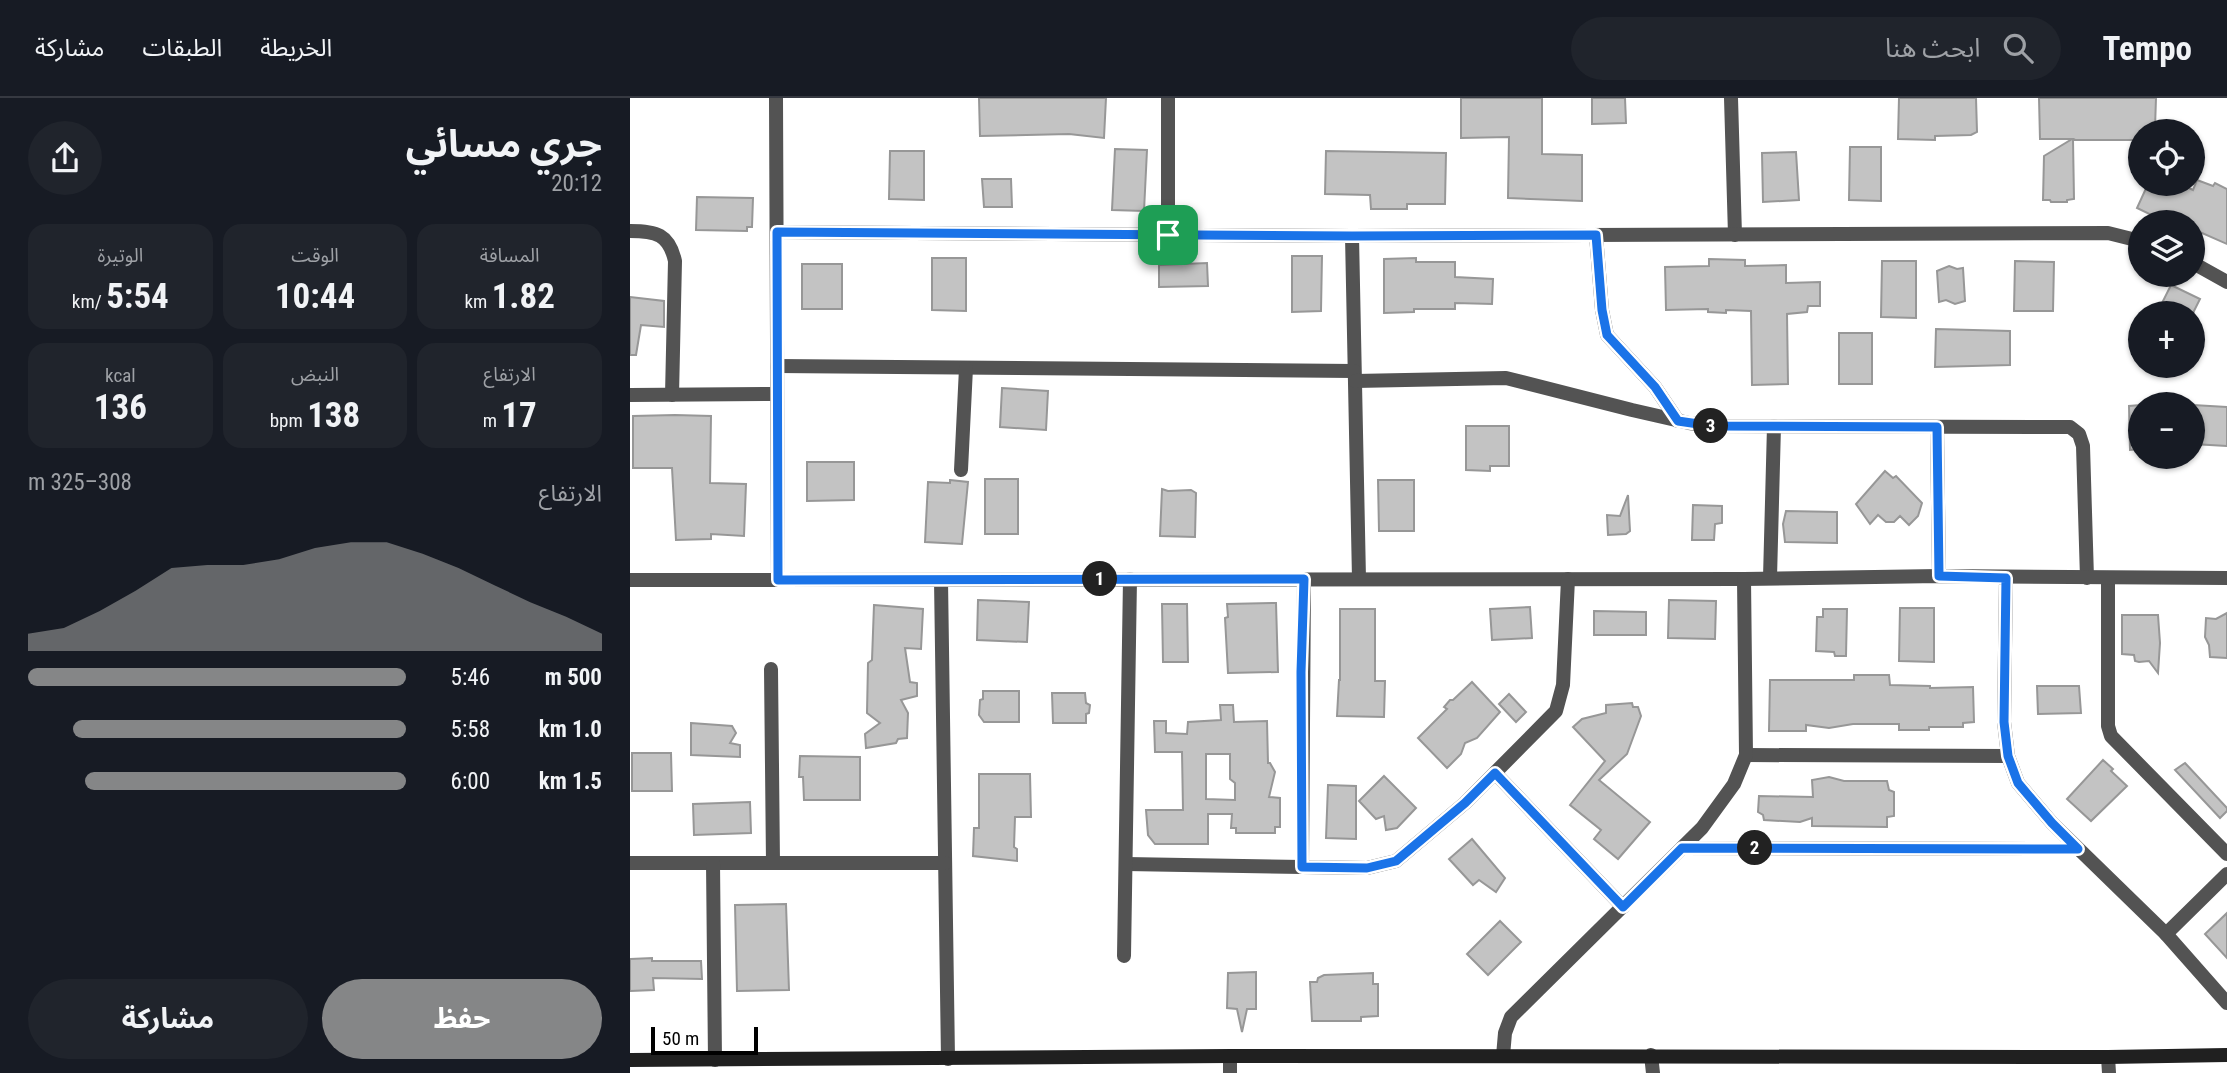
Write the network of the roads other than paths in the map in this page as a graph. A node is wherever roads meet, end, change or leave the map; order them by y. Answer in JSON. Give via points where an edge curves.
{"nodes":[{"id":1,"x":776,"y":98,"type":"edge"},
{"id":2,"x":1168,"y":98,"type":"edge"},
{"id":3,"x":1731,"y":98,"type":"edge"},
{"id":4,"x":630,"y":231,"type":"edge"},
{"id":5,"x":777,"y":232,"type":"junction"},
{"id":6,"x":1168,"y":235,"type":"junction"},
{"id":7,"x":1596,"y":235,"type":"junction"},
{"id":8,"x":1735,"y":235,"type":"junction"},
{"id":9,"x":1352,"y":236,"type":"junction"},
{"id":10,"x":2128,"y":239,"type":"edge"},
{"id":11,"x":2205,"y":270,"type":"edge"},
{"id":12,"x":2227,"y":282,"type":"edge"},
{"id":13,"x":777,"y":366,"type":"junction"},
{"id":14,"x":966,"y":368,"type":"junction"},
{"id":15,"x":1355,"y":376,"type":"junction"},
{"id":16,"x":777,"y":394,"type":"junction"},
{"id":17,"x":630,"y":395,"type":"edge"},
{"id":18,"x":672,"y":395,"type":"junction"},
{"id":19,"x":1678,"y":421,"type":"junction"},
{"id":20,"x":1774,"y":426,"type":"junction"},
{"id":21,"x":1937,"y":427,"type":"junction"},
{"id":22,"x":961,"y":470,"type":"dead end"},
{"id":23,"x":1939,"y":576,"type":"junction"},
{"id":24,"x":1770,"y":578,"type":"junction"},
{"id":25,"x":2006,"y":578,"type":"junction"},
{"id":26,"x":2087,"y":578,"type":"junction"},
{"id":27,"x":2108,"y":578,"type":"junction"},
{"id":28,"x":2227,"y":578,"type":"edge"},
{"id":29,"x":1130,"y":579,"type":"junction"},
{"id":30,"x":1304,"y":579,"type":"junction"},
{"id":31,"x":1359,"y":579,"type":"junction"},
{"id":32,"x":1568,"y":579,"type":"junction"},
{"id":33,"x":1744,"y":579,"type":"junction"},
{"id":34,"x":630,"y":580,"type":"edge"},
{"id":35,"x":778,"y":580,"type":"junction"},
{"id":36,"x":941,"y":580,"type":"junction"},
{"id":37,"x":771,"y":669,"type":"dead end"},
{"id":38,"x":1746,"y":755,"type":"junction"},
{"id":39,"x":2008,"y":756,"type":"junction"},
{"id":40,"x":1495,"y":773,"type":"junction"},
{"id":41,"x":1682,"y":848,"type":"junction"},
{"id":42,"x":2078,"y":849,"type":"junction"},
{"id":43,"x":2227,"y":854,"type":"edge"},
{"id":44,"x":630,"y":863,"type":"edge"},
{"id":45,"x":713,"y":863,"type":"junction"},
{"id":46,"x":772,"y":863,"type":"junction"},
{"id":47,"x":946,"y":863,"type":"junction"},
{"id":48,"x":1126,"y":864,"type":"junction"},
{"id":49,"x":1302,"y":867,"type":"junction"},
{"id":50,"x":2227,"y":874,"type":"edge"},
{"id":51,"x":1623,"y":907,"type":"junction"},
{"id":52,"x":2166,"y":934,"type":"junction"},
{"id":53,"x":1124,"y":956,"type":"dead end"},
{"id":54,"x":2227,"y":1003,"type":"edge"},
{"id":55,"x":1651,"y":1055,"type":"junction"},
{"id":56,"x":2227,"y":1055,"type":"edge"},
{"id":57,"x":1230,"y":1056,"type":"junction"},
{"id":58,"x":1503,"y":1056,"type":"junction"},
{"id":59,"x":2108,"y":1057,"type":"junction"},
{"id":60,"x":948,"y":1059,"type":"junction"},
{"id":61,"x":630,"y":1060,"type":"edge"},
{"id":62,"x":715,"y":1060,"type":"junction"},
{"id":63,"x":1230,"y":1073,"type":"edge"},
{"id":64,"x":1653,"y":1073,"type":"edge"},
{"id":65,"x":2109,"y":1073,"type":"edge"}],
"edges":[{"from":1,"to":5,"type":"street"},
{"from":2,"to":6,"type":"street"},
{"from":3,"to":8,"type":"street"},
{"from":4,"to":18,"type":"street","via":[[653,232],[672,249]]},
{"from":5,"to":6,"type":"street"},
{"from":5,"to":13,"type":"street"},
{"from":6,"to":9,"type":"street"},
{"from":7,"to":8,"type":"street"},
{"from":7,"to":9,"type":"street"},
{"from":7,"to":19,"type":"street","via":[[1607,335],[1655,387]]},
{"from":8,"to":10,"type":"street","via":[[2108,233]]},
{"from":9,"to":15,"type":"street"},
{"from":11,"to":12,"type":"street"},
{"from":13,"to":14,"type":"street"},
{"from":13,"to":16,"type":"street"},
{"from":14,"to":15,"type":"street"},
{"from":14,"to":22,"type":"street"},
{"from":15,"to":19,"type":"street","via":[[1506,378]]},
{"from":15,"to":31,"type":"street"},
{"from":16,"to":18,"type":"street"},
{"from":16,"to":35,"type":"street"},
{"from":17,"to":18,"type":"street"},
{"from":19,"to":20,"type":"street"},
{"from":20,"to":21,"type":"street"},
{"from":20,"to":24,"type":"street"},
{"from":21,"to":23,"type":"street"},
{"from":21,"to":26,"type":"street","via":[[2070,427],[2080,435]]},
{"from":23,"to":24,"type":"street"},
{"from":23,"to":25,"type":"street"},
{"from":24,"to":33,"type":"street"},
{"from":25,"to":26,"type":"street"},
{"from":25,"to":39,"type":"street","via":[[2004,722]]},
{"from":26,"to":27,"type":"street"},
{"from":27,"to":28,"type":"street"},
{"from":27,"to":43,"type":"street","via":[[2111,736]]},
{"from":29,"to":30,"type":"street"},
{"from":29,"to":36,"type":"street"},
{"from":29,"to":48,"type":"street"},
{"from":30,"to":31,"type":"street"},
{"from":30,"to":49,"type":"street"},
{"from":31,"to":32,"type":"street"},
{"from":32,"to":33,"type":"street"},
{"from":32,"to":40,"type":"street","via":[[1563,685],[1556,711]]},
{"from":33,"to":38,"type":"street"},
{"from":34,"to":35,"type":"street"},
{"from":35,"to":36,"type":"street"},
{"from":36,"to":47,"type":"street"},
{"from":37,"to":46,"type":"street"},
{"from":38,"to":39,"type":"street"},
{"from":38,"to":41,"type":"street","via":[[1734,784]]},
{"from":39,"to":42,"type":"street","via":[[2018,783]]},
{"from":40,"to":49,"type":"street","via":[[1396,861],[1367,868]]},
{"from":40,"to":51,"type":"street"},
{"from":41,"to":42,"type":"street"},
{"from":41,"to":51,"type":"street"},
{"from":42,"to":52,"type":"street"},
{"from":44,"to":45,"type":"street"},
{"from":45,"to":46,"type":"street"},
{"from":45,"to":62,"type":"street"},
{"from":46,"to":47,"type":"street"},
{"from":47,"to":60,"type":"street"},
{"from":48,"to":49,"type":"street"},
{"from":48,"to":53,"type":"street"},
{"from":50,"to":52,"type":"street"},
{"from":51,"to":58,"type":"street","via":[[1511,1017]]},
{"from":52,"to":54,"type":"street"},
{"from":55,"to":58,"type":"street"},
{"from":55,"to":59,"type":"street"},
{"from":55,"to":64,"type":"street"},
{"from":56,"to":59,"type":"street"},
{"from":57,"to":58,"type":"street"},
{"from":57,"to":60,"type":"street"},
{"from":57,"to":63,"type":"street"},
{"from":59,"to":65,"type":"street"},
{"from":60,"to":62,"type":"street"},
{"from":61,"to":62,"type":"street"}]}
